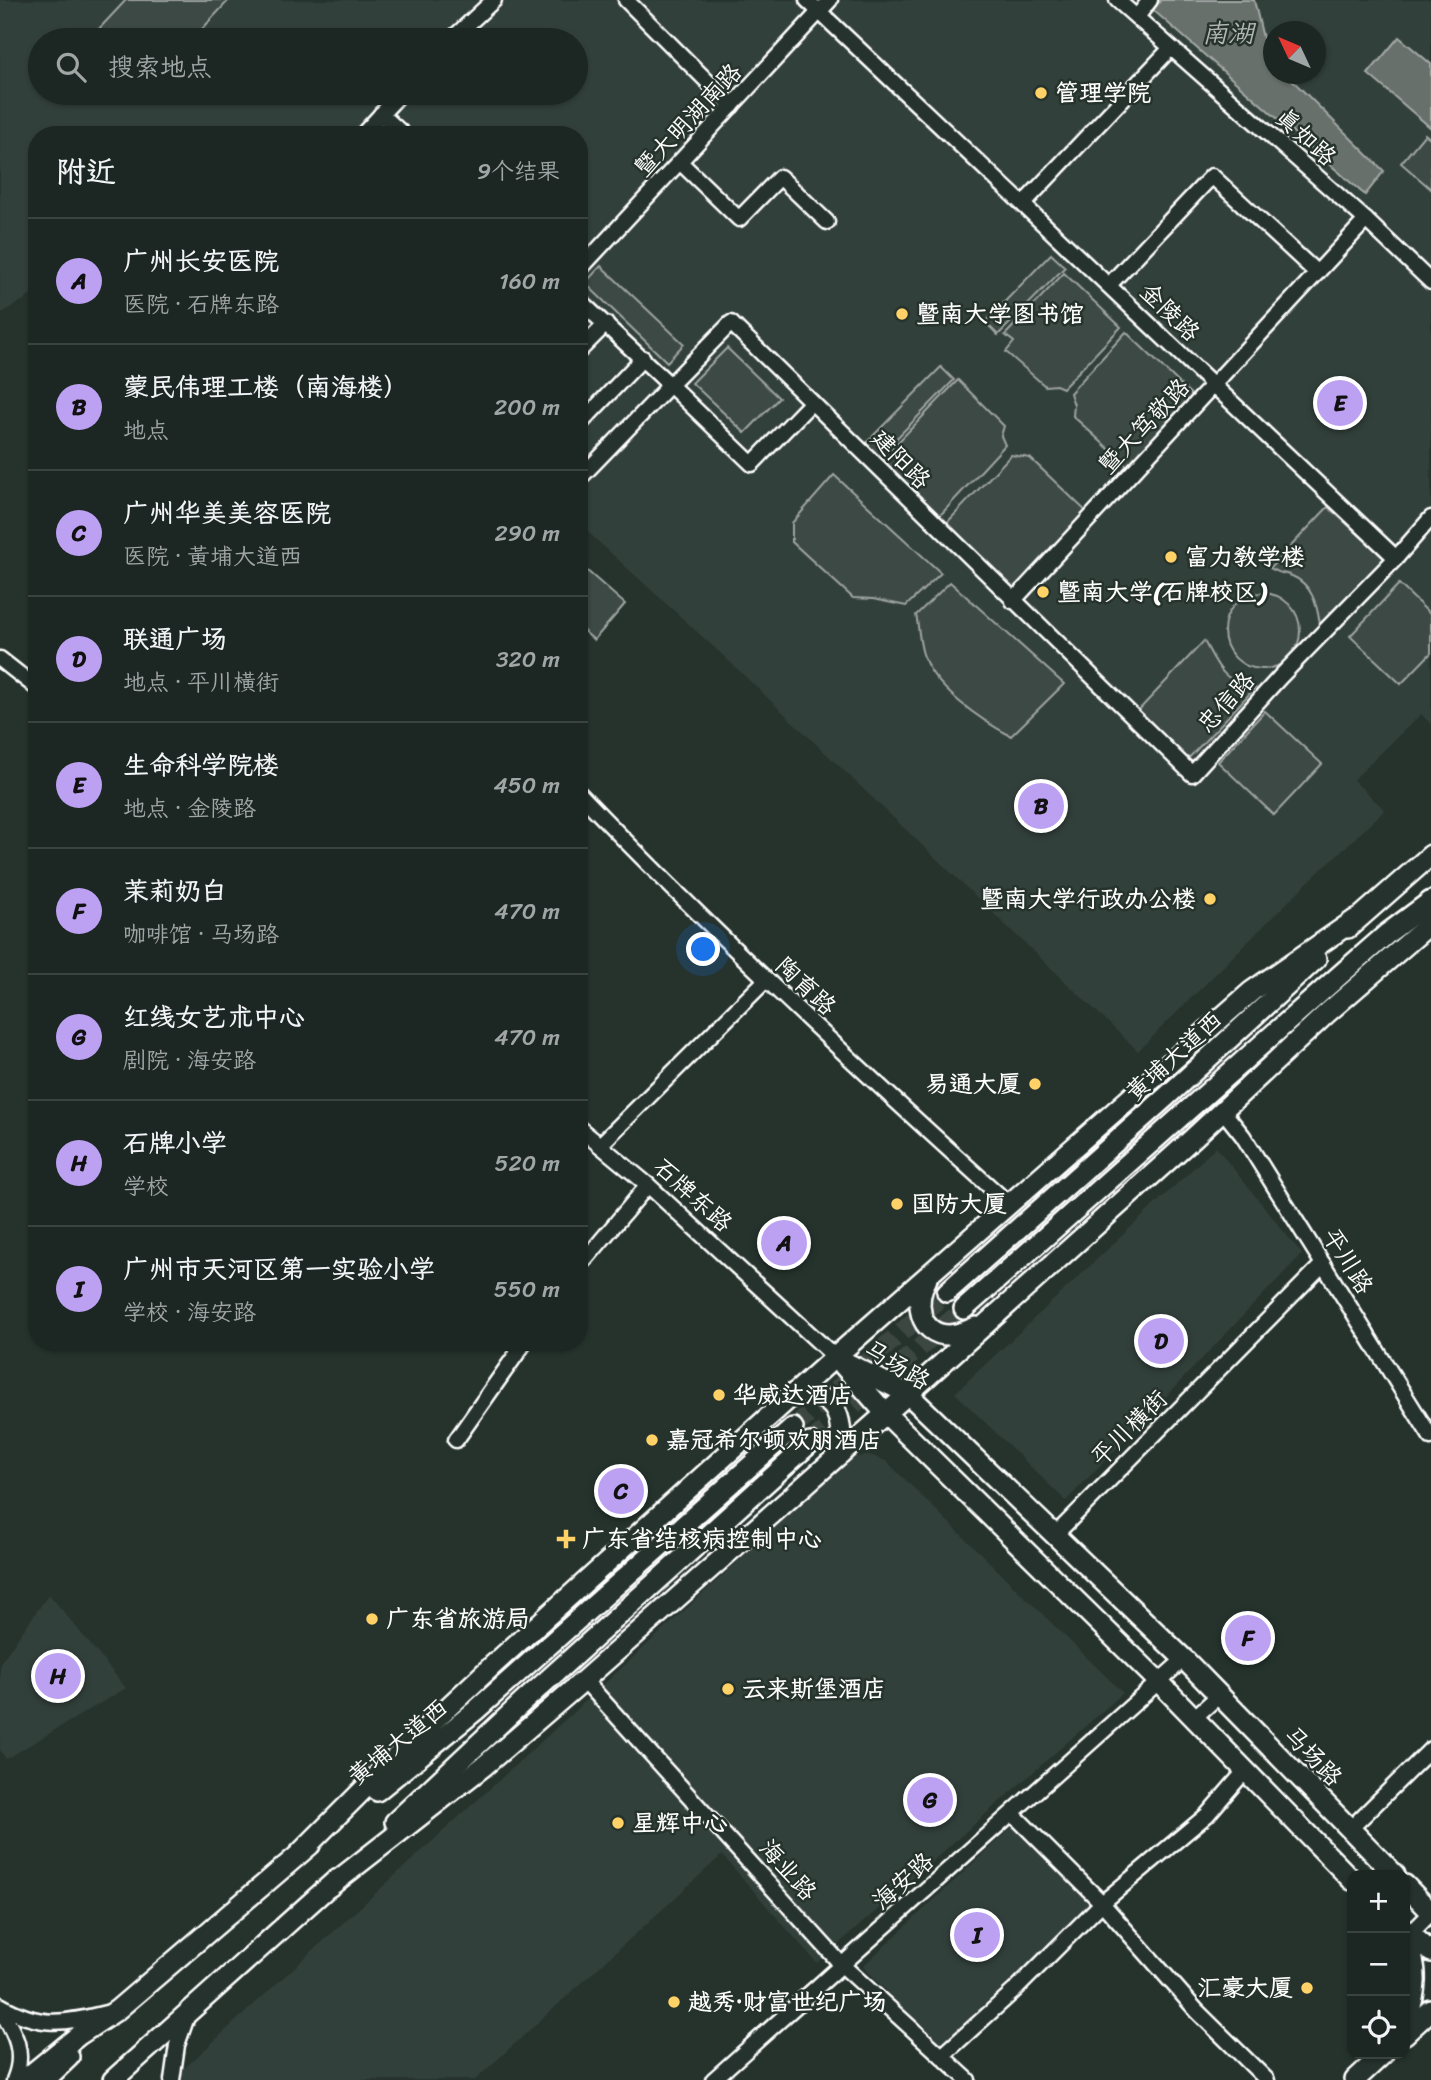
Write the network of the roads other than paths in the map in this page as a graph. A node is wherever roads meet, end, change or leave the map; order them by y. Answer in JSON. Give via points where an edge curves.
{"nodes":[{"id":1,"x":494,"y":0,"type":"edge"},
{"id":2,"x":626,"y":0,"type":"edge"},
{"id":3,"x":807,"y":0,"type":"edge"},
{"id":4,"x":830,"y":0,"type":"edge"},
{"id":5,"x":1117,"y":0,"type":"edge"},
{"id":6,"x":1150,"y":0,"type":"edge"},
{"id":7,"x":820,"y":12,"type":"junction"},
{"id":8,"x":1136,"y":17,"type":"junction"},
{"id":9,"x":464,"y":28,"type":"edge"},
{"id":10,"x":1171,"y":47,"type":"junction"},
{"id":11,"x":390,"y":105,"type":"edge"},
{"id":12,"x":732,"y":106,"type":"junction"},
{"id":13,"x":381,"y":114,"type":"junction"},
{"id":14,"x":370,"y":126,"type":"edge"},
{"id":15,"x":394,"y":126,"type":"edge"},
{"id":16,"x":681,"y":163,"type":"junction"},
{"id":17,"x":1023,"y":204,"type":"junction"},
{"id":18,"x":1366,"y":220,"type":"junction"},
{"id":19,"x":827,"y":222,"type":"dead end"},
{"id":20,"x":588,"y":261,"type":"edge"},
{"id":21,"x":1317,"y":273,"type":"junction"},
{"id":22,"x":1431,"y":282,"type":"edge"},
{"id":23,"x":1109,"y":285,"type":"junction"},
{"id":24,"x":588,"y":308,"type":"edge"},
{"id":25,"x":606,"y":324,"type":"junction"},
{"id":26,"x":588,"y":342,"type":"edge"},
{"id":27,"x":643,"y":358,"type":"junction"},
{"id":28,"x":670,"y":385,"type":"junction"},
{"id":29,"x":1213,"y":385,"type":"junction"},
{"id":30,"x":811,"y":403,"type":"junction"},
{"id":31,"x":588,"y":416,"type":"edge"},
{"id":32,"x":588,"y":470,"type":"edge"},
{"id":33,"x":1431,"y":518,"type":"edge"},
{"id":34,"x":1396,"y":558,"type":"junction"},
{"id":35,"x":1013,"y":601,"type":"junction"},
{"id":36,"x":3,"y":667,"type":"edge"},
{"id":37,"x":28,"y":682,"type":"edge"},
{"id":38,"x":1192,"y":774,"type":"joint"},
{"id":39,"x":588,"y":802,"type":"edge"},
{"id":40,"x":1431,"y":855,"type":"edge"},
{"id":41,"x":1431,"y":901,"type":"edge"},
{"id":42,"x":1356,"y":919,"type":"junction"},
{"id":43,"x":1431,"y":923,"type":"edge"},
{"id":44,"x":766,"y":980,"type":"junction"},
{"id":45,"x":1223,"y":1111,"type":"junction"},
{"id":46,"x":588,"y":1135,"type":"edge"},
{"id":47,"x":600,"y":1145,"type":"junction"},
{"id":48,"x":648,"y":1185,"type":"junction"},
{"id":49,"x":1009,"y":1204,"type":"junction"},
{"id":50,"x":588,"y":1256,"type":"edge"},
{"id":51,"x":1323,"y":1264,"type":"junction"},
{"id":52,"x":931,"y":1272,"type":"junction"},
{"id":53,"x":947,"y":1292,"type":"tunnel mouth"},
{"id":54,"x":964,"y":1309,"type":"tunnel mouth"},
{"id":55,"x":985,"y":1324,"type":"junction"},
{"id":56,"x":519,"y":1351,"type":"edge"},
{"id":57,"x":835,"y":1356,"type":"junction"},
{"id":58,"x":794,"y":1393,"type":"junction"},
{"id":59,"x":908,"y":1394,"type":"junction"},
{"id":60,"x":886,"y":1414,"type":"junction"},
{"id":61,"x":793,"y":1428,"type":"tunnel mouth"},
{"id":62,"x":1431,"y":1437,"type":"edge"},
{"id":63,"x":456,"y":1440,"type":"dead end"},
{"id":64,"x":810,"y":1443,"type":"tunnel mouth"},
{"id":65,"x":840,"y":1454,"type":"junction"},
{"id":66,"x":1055,"y":1535,"type":"junction"},
{"id":67,"x":1184,"y":1659,"type":"junction"},
{"id":68,"x":584,"y":1680,"type":"junction"},
{"id":69,"x":1159,"y":1682,"type":"junction"},
{"id":70,"x":1219,"y":1695,"type":"junction"},
{"id":71,"x":1194,"y":1718,"type":"junction"},
{"id":72,"x":1431,"y":1749,"type":"edge"},
{"id":73,"x":1245,"y":1771,"type":"junction"},
{"id":74,"x":1013,"y":1814,"type":"junction"},
{"id":75,"x":1350,"y":1829,"type":"junction"},
{"id":76,"x":301,"y":1852,"type":"junction"},
{"id":77,"x":1390,"y":1870,"type":"edge"},
{"id":78,"x":1347,"y":1875,"type":"edge"},
{"id":79,"x":329,"y":1887,"type":"junction"},
{"id":80,"x":1410,"y":1890,"type":"edge"},
{"id":81,"x":1102,"y":1903,"type":"junction"},
{"id":82,"x":1431,"y":1913,"type":"edge"},
{"id":83,"x":1408,"y":1933,"type":"edge"},
{"id":84,"x":1410,"y":1936,"type":"edge"},
{"id":85,"x":1410,"y":1947,"type":"edge"},
{"id":86,"x":1431,"y":1952,"type":"edge"},
{"id":87,"x":842,"y":1965,"type":"junction"},
{"id":88,"x":0,"y":2007,"type":"edge"},
{"id":89,"x":117,"y":2010,"type":"junction"},
{"id":90,"x":190,"y":2011,"type":"junction"},
{"id":91,"x":1422,"y":2017,"type":"edge"},
{"id":92,"x":942,"y":2056,"type":"junction"},
{"id":93,"x":1378,"y":2059,"type":"edge"},
{"id":94,"x":14,"y":2080,"type":"edge"},
{"id":95,"x":24,"y":2080,"type":"edge"},
{"id":96,"x":45,"y":2080,"type":"edge"},
{"id":97,"x":113,"y":2080,"type":"edge"},
{"id":98,"x":172,"y":2080,"type":"edge"},
{"id":99,"x":713,"y":2080,"type":"edge"},
{"id":100,"x":968,"y":2080,"type":"edge"},
{"id":101,"x":1267,"y":2080,"type":"edge"},
{"id":102,"x":1355,"y":2080,"type":"edge"}],
"edges":[{"from":1,"to":9,"type":"street"},
{"from":2,"to":12,"type":"street"},
{"from":3,"to":7,"type":"street","name":"金陵路"},
{"from":4,"to":7,"type":"street","name":"暨大明湖南路"},
{"from":5,"to":8,"type":"street","name":"真如路"},
{"from":6,"to":8,"type":"street"},
{"from":7,"to":12,"type":"street","name":"暨大明湖南路"},
{"from":7,"to":17,"type":"street","name":"金陵路"},
{"from":8,"to":10,"type":"street","name":"真如路"},
{"from":10,"to":17,"type":"street"},
{"from":10,"to":18,"type":"street","name":"真如路"},
{"from":11,"to":13,"type":"street"},
{"from":12,"to":16,"type":"street","name":"暨大明湖南路"},
{"from":13,"to":14,"type":"street"},
{"from":13,"to":15,"type":"street"},
{"from":16,"to":19,"type":"street","via":[[739,219],[780,177]]},
{"from":16,"to":20,"type":"street","name":"暨大明湖南路"},
{"from":17,"to":23,"type":"street","name":"金陵路"},
{"from":18,"to":21,"type":"street","name":"暨大笃敬路"},
{"from":18,"to":22,"type":"street","name":"真如路"},
{"from":21,"to":23,"type":"street","via":[[1212,176]]},
{"from":21,"to":29,"type":"street","name":"暨大笃敬路"},
{"from":23,"to":29,"type":"street","name":"金陵路"},
{"from":24,"to":25,"type":"street"},
{"from":25,"to":26,"type":"street"},
{"from":25,"to":27,"type":"street"},
{"from":27,"to":28,"type":"street"},
{"from":27,"to":31,"type":"street"},
{"from":28,"to":30,"type":"street","via":[[752,464]]},
{"from":28,"to":30,"type":"street","name":"建阳路","via":[[731,323]]},
{"from":28,"to":32,"type":"street"},
{"from":29,"to":34,"type":"street","name":"金陵路"},
{"from":29,"to":35,"type":"street","name":"暨大笃敬路"},
{"from":30,"to":35,"type":"street","name":"建阳路"},
{"from":33,"to":34,"type":"street"},
{"from":34,"to":38,"type":"street","name":"忠信路"},
{"from":35,"to":38,"type":"street","name":"建阳路"},
{"from":36,"to":37,"type":"street"},
{"from":39,"to":44,"type":"street","name":"陶育路"},
{"from":40,"to":42,"type":"main road","name":"黄埔大道西"},
{"from":41,"to":54,"type":"main road","name":"黄埔大道西","via":[[1388,933]]},
{"from":42,"to":49,"type":"main road","via":[[1252,991]]},
{"from":42,"to":53,"type":"main road","name":"黄埔大道西","via":[[1196,1070]]},
{"from":43,"to":45,"type":"main road"},
{"from":44,"to":47,"type":"street"},
{"from":44,"to":49,"type":"street","name":"陶育路"},
{"from":45,"to":51,"type":"street","name":"平川路"},
{"from":45,"to":55,"type":"main road"},
{"from":46,"to":47,"type":"street","name":"石牌东路"},
{"from":47,"to":48,"type":"street","name":"石牌东路"},
{"from":48,"to":50,"type":"street"},
{"from":48,"to":57,"type":"street","name":"石牌东路"},
{"from":49,"to":52,"type":"main road"},
{"from":51,"to":62,"type":"street","name":"平川路"},
{"from":51,"to":66,"type":"street","name":"平川横街"},
{"from":52,"to":55,"type":"main road","via":[[918,1302],[927,1325],[949,1335]]},
{"from":52,"to":57,"type":"main road"},
{"from":55,"to":59,"type":"main road"},
{"from":56,"to":63,"type":"street"},
{"from":57,"to":58,"type":"main road"},
{"from":57,"to":59,"type":"main road","name":"马场路"},
{"from":57,"to":60,"type":"main road","name":"马场路"},
{"from":58,"to":65,"type":"main road","via":[[818,1395],[831,1404],[841,1422]]},
{"from":58,"to":76,"type":"main road","via":[[411,1742]]},
{"from":59,"to":60,"type":"main road"},
{"from":59,"to":66,"type":"main road","name":"马场路"},
{"from":60,"to":65,"type":"main road"},
{"from":60,"to":69,"type":"main road","name":"马场路"},
{"from":61,"to":76,"type":"main road","name":"黄埔大道西","via":[[447,1735]]},
{"from":64,"to":79,"type":"main road","via":[[440,1778]]},
{"from":65,"to":68,"type":"main road"},
{"from":66,"to":67,"type":"main road","name":"马场路"},
{"from":67,"to":69,"type":"street","name":"海安路"},
{"from":67,"to":70,"type":"main road","name":"马场路"},
{"from":68,"to":79,"type":"main road","via":[[475,1773]]},
{"from":68,"to":87,"type":"street","name":"海业路"},
{"from":69,"to":71,"type":"main road","name":"马场路"},
{"from":69,"to":74,"type":"street","name":"海安路"},
{"from":70,"to":71,"type":"street"},
{"from":70,"to":75,"type":"main road","name":"马场路"},
{"from":71,"to":73,"type":"main road","name":"马场路"},
{"from":72,"to":75,"type":"street"},
{"from":73,"to":78,"type":"main road","name":"马场路"},
{"from":73,"to":81,"type":"street","via":[[1208,1815]]},
{"from":74,"to":81,"type":"street"},
{"from":74,"to":87,"type":"street","name":"海安路"},
{"from":75,"to":77,"type":"main road","name":"马场路"},
{"from":76,"to":89,"type":"main road","name":"黄埔大道西"},
{"from":79,"to":90,"type":"main road"},
{"from":80,"to":82,"type":"main road"},
{"from":81,"to":92,"type":"street"},
{"from":81,"to":101,"type":"street"},
{"from":82,"to":83,"type":"street"},
{"from":84,"to":86,"type":"main road"},
{"from":85,"to":91,"type":"main road","via":[[1415,1982],[1412,2004]]},
{"from":87,"to":92,"type":"street","name":"海业路"},
{"from":87,"to":99,"type":"street","name":"海安路"},
{"from":88,"to":89,"type":"street","via":[[37,2022],[59,2023]]},
{"from":88,"to":94,"type":"street","via":[[19,2045],[21,2058]]},
{"from":89,"to":95,"type":"main road","name":"黄埔大道西"},
{"from":89,"to":96,"type":"main road"},
{"from":90,"to":97,"type":"main road"},
{"from":90,"to":98,"type":"street","via":[[177,2045]]},
{"from":92,"to":100,"type":"street","name":"海业路"},
{"from":93,"to":102,"type":"main road"}]}
